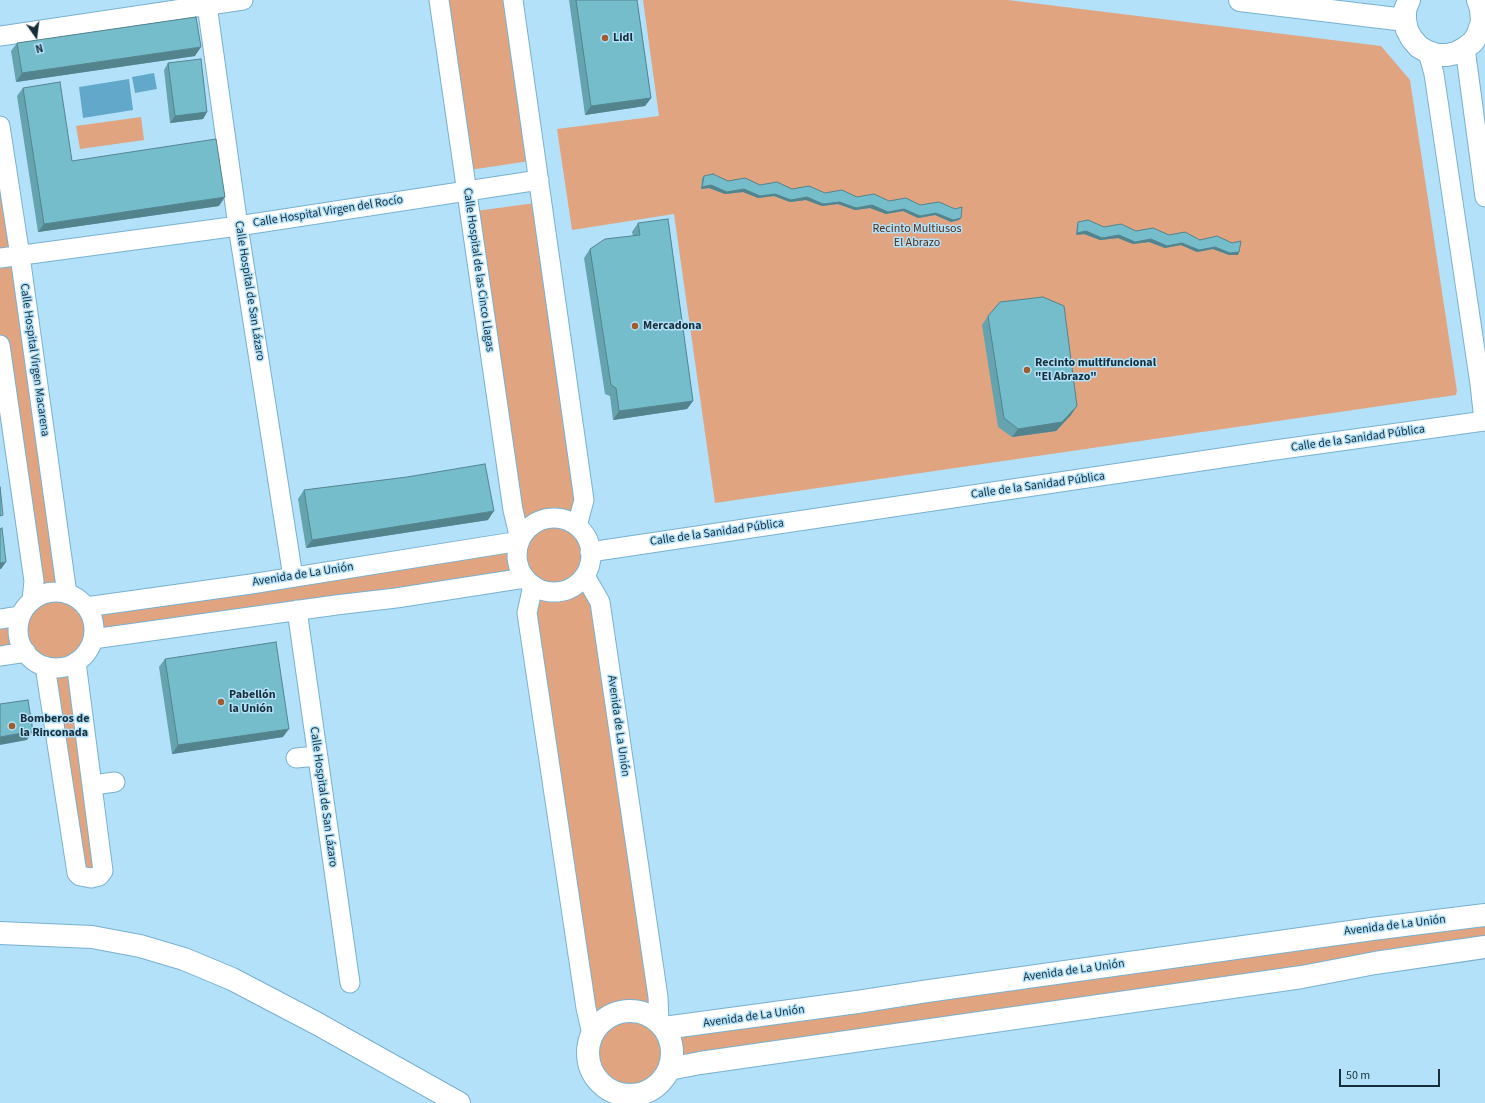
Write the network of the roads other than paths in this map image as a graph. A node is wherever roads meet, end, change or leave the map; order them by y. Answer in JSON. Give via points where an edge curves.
{"nodes":[{"id":1,"x":243,"y":0,"type":"edge"},
{"id":2,"x":439,"y":0,"type":"edge"},
{"id":3,"x":513,"y":0,"type":"edge"},
{"id":4,"x":1240,"y":0,"type":"edge"},
{"id":5,"x":1478,"y":0,"type":"edge"},
{"id":6,"x":207,"y":5,"type":"junction"},
{"id":7,"x":1407,"y":10,"type":"edge"},
{"id":8,"x":0,"y":36,"type":"edge"},
{"id":9,"x":1476,"y":38,"type":"edge"},
{"id":10,"x":1428,"y":52,"type":"junction"},
{"id":11,"x":0,"y":126,"type":"edge"},
{"id":12,"x":539,"y":180,"type":"junction"},
{"id":13,"x":466,"y":190,"type":"junction"},
{"id":14,"x":1485,"y":196,"type":"edge"},
{"id":15,"x":238,"y":226,"type":"junction"},
{"id":16,"x":20,"y":256,"type":"junction"},
{"id":17,"x":0,"y":258,"type":"edge"},
{"id":18,"x":0,"y":345,"type":"edge"},
{"id":19,"x":1484,"y":421,"type":"edge"},
{"id":20,"x":577,"y":526,"type":"junction"},
{"id":21,"x":520,"y":540,"type":"junction"},
{"id":22,"x":590,"y":552,"type":"junction"},
{"id":23,"x":585,"y":576,"type":"junction"},
{"id":24,"x":293,"y":577,"type":"junction"},
{"id":25,"x":529,"y":582,"type":"junction"},
{"id":26,"x":67,"y":594,"type":"junction"},
{"id":27,"x":32,"y":600,"type":"junction"},
{"id":28,"x":86,"y":607,"type":"junction"},
{"id":29,"x":297,"y":610,"type":"junction"},
{"id":30,"x":20,"y":616,"type":"junction"},
{"id":31,"x":0,"y":619,"type":"edge"},
{"id":32,"x":93,"y":639,"type":"junction"},
{"id":33,"x":26,"y":652,"type":"junction"},
{"id":34,"x":0,"y":656,"type":"edge"},
{"id":35,"x":76,"y":662,"type":"junction"},
{"id":36,"x":45,"y":666,"type":"junction"},
{"id":37,"x":317,"y":756,"type":"junction"},
{"id":38,"x":296,"y":758,"type":"dead end"},
{"id":39,"x":115,"y":782,"type":"dead end"},
{"id":40,"x":93,"y":786,"type":"junction"},
{"id":41,"x":1485,"y":915,"type":"edge"},
{"id":42,"x":0,"y":933,"type":"edge"},
{"id":43,"x":1485,"y":947,"type":"edge"},
{"id":44,"x":350,"y":983,"type":"dead end"},
{"id":45,"x":662,"y":1025,"type":"junction"},
{"id":46,"x":592,"y":1034,"type":"junction"},
{"id":47,"x":669,"y":1069,"type":"junction"},
{"id":48,"x":459,"y":1103,"type":"edge"}],
"edges":[{"from":1,"to":6,"type":"street"},
{"from":2,"to":13,"type":"street","name":"Calle Hospital de las Cinco Llagas"},
{"from":3,"to":12,"type":"street"},
{"from":4,"to":7,"type":"main road"},
{"from":5,"to":9,"type":"main road","via":[[1482,22]]},
{"from":6,"to":8,"type":"street"},
{"from":6,"to":15,"type":"street","name":"Calle Hospital de San Lázaro"},
{"from":7,"to":10,"type":"main road","via":[[1407,30],[1419,47]]},
{"from":9,"to":10,"type":"main road","via":[[1456,53],[1437,55]]},
{"from":9,"to":14,"type":"street"},
{"from":10,"to":19,"type":"street","via":[[1434,74]]},
{"from":11,"to":16,"type":"street","name":"Calle Hospital Virgen Macarena"},
{"from":12,"to":13,"type":"street","name":"Calle Hospital Virgen del Rocío"},
{"from":12,"to":20,"type":"street","via":[[584,500]]},
{"from":13,"to":15,"type":"street","name":"Calle Hospital Virgen del Rocío"},
{"from":13,"to":21,"type":"street","name":"Calle Hospital de las Cinco Llagas","via":[[513,510]]},
{"from":15,"to":16,"type":"street","name":"Calle Hospital Virgen del Rocío"},
{"from":15,"to":24,"type":"street","name":"Calle Hospital de San Lázaro"},
{"from":16,"to":17,"type":"street","name":"Calle Hospital Virgen del Rocío"},
{"from":16,"to":26,"type":"street","name":"Calle Hospital Virgen Macarena"},
{"from":18,"to":27,"type":"street","via":[[34,581]]},
{"from":19,"to":22,"type":"street","name":"Calle de la Sanidad Pública"},
{"from":20,"to":21,"type":"street","via":[[567,520],[545,519],[525,531]]},
{"from":20,"to":22,"type":"street","via":[[586,535]]},
{"from":21,"to":24,"type":"street","name":"Avenida de La Unión"},
{"from":21,"to":25,"type":"street","via":[[517,561]]},
{"from":22,"to":23,"type":"street","via":[[589,567]]},
{"from":23,"to":25,"type":"street","via":[[577,585],[555,592],[544,590]]},
{"from":23,"to":45,"type":"street","name":"Avenida de La Unión","via":[[600,602]]},
{"from":24,"to":28,"type":"street","name":"Avenida de La Unión"},
{"from":25,"to":29,"type":"street"},
{"from":25,"to":46,"type":"street","via":[[527,614]]},
{"from":26,"to":27,"type":"street","via":[[43,594]]},
{"from":26,"to":28,"type":"street","via":[[78,599]]},
{"from":27,"to":30,"type":"street"},
{"from":28,"to":32,"type":"street","via":[[92,617]]},
{"from":29,"to":32,"type":"street"},
{"from":29,"to":37,"type":"street","name":"Calle Hospital de San Lázaro"},
{"from":30,"to":31,"type":"street"},
{"from":30,"to":33,"type":"street","via":[[19,638]]},
{"from":32,"to":35,"type":"street","via":[[84,656]]},
{"from":33,"to":34,"type":"street"},
{"from":33,"to":36,"type":"street","via":[[36,662]]},
{"from":35,"to":36,"type":"street","via":[[66,666]]},
{"from":35,"to":40,"type":"street"},
{"from":36,"to":40,"type":"street","via":[[77,873],[85,878],[99,876],[103,871]]},
{"from":37,"to":38,"type":"street"},
{"from":37,"to":44,"type":"street","name":"Calle Hospital de San Lázaro"},
{"from":39,"to":40,"type":"street"},
{"from":41,"to":45,"type":"main road","name":"Avenida de La Unión","via":[[857,1002]]},
{"from":42,"to":48,"type":"main road","via":[[92,937],[140,946],[184,959],[239,983],[316,1023]]},
{"from":43,"to":47,"type":"main road","via":[[1375,963],[1302,977]]},
{"from":45,"to":46,"type":"main road","via":[[645,1013],[631,1010],[614,1013],[602,1021]]},
{"from":45,"to":47,"type":"main road","via":[[672,1044]]},
{"from":46,"to":47,"type":"main road","via":[[588,1048],[590,1064],[598,1080],[607,1088],[622,1094],[638,1094],[657,1085]]}]}
